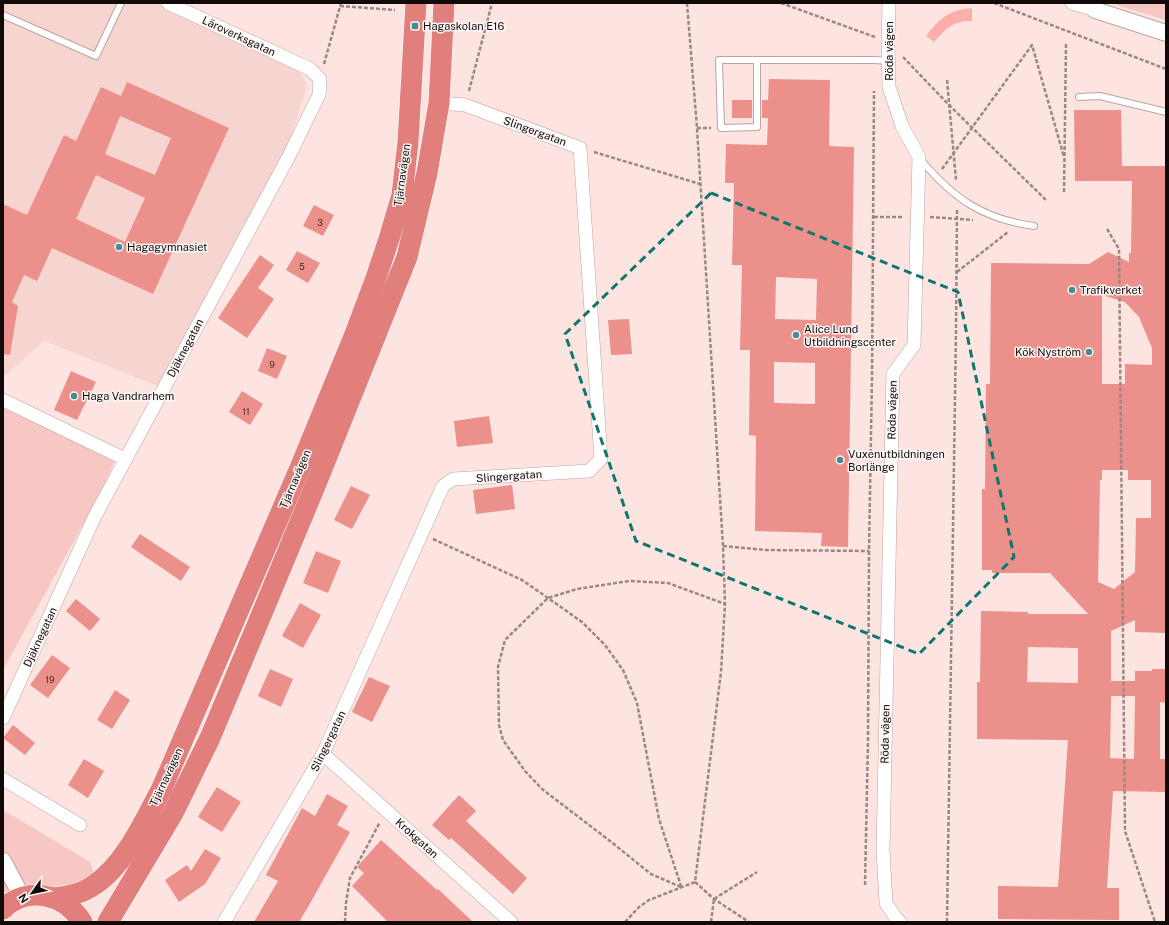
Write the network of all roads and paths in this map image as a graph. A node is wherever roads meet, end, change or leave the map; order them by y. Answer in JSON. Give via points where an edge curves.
{"nodes":[{"id":1,"x":121,"y":3,"type":"edge"},
{"id":2,"x":168,"y":3,"type":"edge"},
{"id":3,"x":416,"y":3,"type":"edge"},
{"id":4,"x":444,"y":3,"type":"edge"},
{"id":5,"x":492,"y":3,"type":"edge"},
{"id":6,"x":687,"y":3,"type":"edge"},
{"id":7,"x":781,"y":3,"type":"edge"},
{"id":8,"x":890,"y":3,"type":"edge"},
{"id":9,"x":994,"y":3,"type":"edge"},
{"id":10,"x":1072,"y":3,"type":"edge"},
{"id":11,"x":340,"y":4,"type":"edge"},
{"id":12,"x":1098,"y":6,"type":"edge"},
{"id":13,"x":395,"y":10,"type":"dead end"},
{"id":14,"x":3,"y":15,"type":"edge"},
{"id":15,"x":1166,"y":22,"type":"edge"},
{"id":16,"x":876,"y":30,"type":"dead end"},
{"id":17,"x":1166,"y":33,"type":"edge"},
{"id":18,"x":875,"y":37,"type":"junction"},
{"id":19,"x":888,"y":43,"type":"junction"},
{"id":20,"x":1066,"y":44,"type":"dead end"},
{"id":21,"x":757,"y":60,"type":"junction"},
{"id":22,"x":875,"y":60,"type":"junction"},
{"id":23,"x":889,"y":61,"type":"junction"},
{"id":24,"x":1166,"y":69,"type":"edge"},
{"id":25,"x":320,"y":79,"type":"junction"},
{"id":26,"x":947,"y":80,"type":"dead end"},
{"id":27,"x":1079,"y":97,"type":"dead end"},
{"id":28,"x":439,"y":103,"type":"junction"},
{"id":29,"x":465,"y":105,"type":"junction"},
{"id":30,"x":949,"y":105,"type":"junction"},
{"id":31,"x":1166,"y":112,"type":"edge"},
{"id":32,"x":972,"y":128,"type":"junction"},
{"id":33,"x":580,"y":148,"type":"junction"},
{"id":34,"x":954,"y":154,"type":"junction"},
{"id":35,"x":919,"y":157,"type":"junction"},
{"id":36,"x":1064,"y":157,"type":"junction"},
{"id":37,"x":935,"y":177,"type":"junction"},
{"id":38,"x":700,"y":184,"type":"junction"},
{"id":39,"x":1064,"y":192,"type":"dead end"},
{"id":40,"x":957,"y":197,"type":"junction"},
{"id":41,"x":1047,"y":201,"type":"dead end"},
{"id":42,"x":917,"y":216,"type":"junction"},
{"id":43,"x":874,"y":217,"type":"junction"},
{"id":44,"x":957,"y":219,"type":"junction"},
{"id":45,"x":978,"y":220,"type":"dead end"},
{"id":46,"x":1018,"y":224,"type":"junction"},
{"id":47,"x":1034,"y":226,"type":"dead end"},
{"id":48,"x":1108,"y":229,"type":"dead end"},
{"id":49,"x":956,"y":272,"type":"junction"},
{"id":50,"x":3,"y":400,"type":"edge"},
{"id":51,"x":125,"y":459,"type":"junction"},
{"id":52,"x":421,"y":534,"type":"junction"},
{"id":53,"x":723,"y":546,"type":"junction"},
{"id":54,"x":869,"y":552,"type":"junction"},
{"id":55,"x":548,"y":598,"type":"junction"},
{"id":56,"x":724,"y":604,"type":"junction"},
{"id":57,"x":3,"y":718,"type":"edge"},
{"id":58,"x":324,"y":754,"type":"junction"},
{"id":59,"x":3,"y":779,"type":"edge"},
{"id":60,"x":386,"y":810,"type":"junction"},
{"id":61,"x":80,"y":825,"type":"dead end"},
{"id":62,"x":3,"y":861,"type":"edge"},
{"id":63,"x":757,"y":872,"type":"dead end"},
{"id":64,"x":696,"y":882,"type":"junction"},
{"id":65,"x":865,"y":884,"type":"dead end"},
{"id":66,"x":681,"y":887,"type":"junction"},
{"id":67,"x":22,"y":897,"type":"junction"},
{"id":68,"x":55,"y":898,"type":"junction"},
{"id":69,"x":714,"y":899,"type":"junction"},
{"id":70,"x":3,"y":909,"type":"edge"},
{"id":71,"x":82,"y":922,"type":"edge"},
{"id":72,"x":108,"y":922,"type":"edge"},
{"id":73,"x":224,"y":922,"type":"edge"},
{"id":74,"x":345,"y":922,"type":"edge"},
{"id":75,"x":511,"y":922,"type":"edge"},
{"id":76,"x":625,"y":922,"type":"edge"},
{"id":77,"x":711,"y":922,"type":"edge"},
{"id":78,"x":749,"y":922,"type":"edge"},
{"id":79,"x":900,"y":922,"type":"edge"},
{"id":80,"x":947,"y":922,"type":"edge"},
{"id":81,"x":1155,"y":922,"type":"edge"}],
"edges":[{"from":1,"to":14,"type":"lane","via":[[96,56]]},
{"from":2,"to":25,"type":"street","name":"Läroverksgatan","via":[[310,69]]},
{"from":3,"to":68,"type":"highway","name":"Tjärnavägen","via":[[408,142],[402,195],[355,334],[162,788],[142,826],[120,861],[103,878],[90,888],[72,896]]},
{"from":4,"to":28,"type":"highway","name":"Tjärnavägen"},
{"from":5,"to":29,"type":"path"},
{"from":6,"to":38,"type":"path"},
{"from":7,"to":18,"type":"path"},
{"from":8,"to":19,"type":"street","name":"Röda vägen"},
{"from":9,"to":24,"type":"path"},
{"from":10,"to":12,"type":"street"},
{"from":11,"to":13,"type":"path"},
{"from":11,"to":25,"type":"path"},
{"from":12,"to":15,"type":"street"},
{"from":12,"to":17,"type":"street"},
{"from":16,"to":18,"type":"path"},
{"from":18,"to":19,"type":"path"},
{"from":18,"to":22,"type":"path"},
{"from":19,"to":23,"type":"street","name":"Röda vägen"},
{"from":19,"to":30,"type":"path"},
{"from":20,"to":36,"type":"path"},
{"from":21,"to":21,"type":"lane","via":[[757,127],[721,128],[719,60]]},
{"from":21,"to":22,"type":"lane"},
{"from":22,"to":23,"type":"lane"},
{"from":22,"to":43,"type":"path"},
{"from":23,"to":35,"type":"street","name":"Röda vägen","via":[[889,87],[902,126]]},
{"from":25,"to":51,"type":"street","name":"Djäknegatan","via":[[319,95],[289,156]]},
{"from":26,"to":30,"type":"path"},
{"from":27,"to":31,"type":"lane","via":[[1100,96]]},
{"from":28,"to":29,"type":"street","name":"Slingergatan"},
{"from":28,"to":72,"type":"highway","name":"Tjärnavägen","via":[[425,181],[407,257],[318,479],[210,738],[173,813]]},
{"from":29,"to":33,"type":"street","name":"Slingergatan"},
{"from":30,"to":32,"type":"path"},
{"from":30,"to":34,"type":"path"},
{"from":32,"to":34,"type":"path"},
{"from":32,"to":36,"type":"path","via":[[1032,46]]},
{"from":32,"to":41,"type":"path"},
{"from":33,"to":38,"type":"path"},
{"from":33,"to":52,"type":"street","name":"Slingergatan","via":[[601,459],[589,471],[453,479],[443,486]]},
{"from":34,"to":37,"type":"path"},
{"from":34,"to":40,"type":"path"},
{"from":35,"to":37,"type":"lane"},
{"from":35,"to":42,"type":"street","name":"Röda vägen"},
{"from":36,"to":39,"type":"path"},
{"from":37,"to":40,"type":"lane"},
{"from":38,"to":53,"type":"path"},
{"from":40,"to":44,"type":"path"},
{"from":40,"to":46,"type":"lane","via":[[981,212]]},
{"from":42,"to":43,"type":"path"},
{"from":42,"to":44,"type":"path"},
{"from":42,"to":79,"type":"street","name":"Röda vägen","via":[[914,345],[893,374],[883,850],[886,903]]},
{"from":43,"to":54,"type":"path"},
{"from":44,"to":45,"type":"path"},
{"from":44,"to":49,"type":"path"},
{"from":46,"to":47,"type":"lane"},
{"from":46,"to":49,"type":"path"},
{"from":48,"to":81,"type":"path","via":[[1119,249],[1125,831]]},
{"from":49,"to":80,"type":"path"},
{"from":50,"to":51,"type":"street"},
{"from":51,"to":57,"type":"street","name":"Djäknegatan","via":[[94,518]]},
{"from":52,"to":55,"type":"path","via":[[522,580]]},
{"from":52,"to":58,"type":"street","name":"Slingergatan"},
{"from":53,"to":54,"type":"path","via":[[766,550]]},
{"from":53,"to":56,"type":"path"},
{"from":54,"to":65,"type":"path"},
{"from":55,"to":56,"type":"path","via":[[577,589],[629,581],[668,583]]},
{"from":55,"to":66,"type":"path","via":[[582,622],[605,645],[623,670],[637,703],[659,819]]},
{"from":55,"to":66,"type":"path","via":[[505,640],[498,667],[499,725],[503,740],[525,771],[542,789],[651,874]]},
{"from":56,"to":64,"type":"path","via":[[721,672]]},
{"from":58,"to":60,"type":"street","name":"Krokgatan"},
{"from":58,"to":73,"type":"street","name":"Slingergatan"},
{"from":59,"to":61,"type":"street"},
{"from":60,"to":74,"type":"path","via":[[350,878]]},
{"from":60,"to":75,"type":"street","name":"Krokgatan"},
{"from":62,"to":67,"type":"street"},
{"from":63,"to":69,"type":"path"},
{"from":64,"to":66,"type":"path"},
{"from":64,"to":69,"type":"path"},
{"from":66,"to":76,"type":"path","via":[[649,900]]},
{"from":67,"to":68,"type":"highway","name":"Tjärnavägen","via":[[39,895]]},
{"from":67,"to":70,"type":"highway","name":"Tjärnavägen"},
{"from":68,"to":71,"type":"highway","name":"Tjärnavägen","via":[[68,905]]},
{"from":69,"to":77,"type":"path"},
{"from":69,"to":78,"type":"path"}]}
